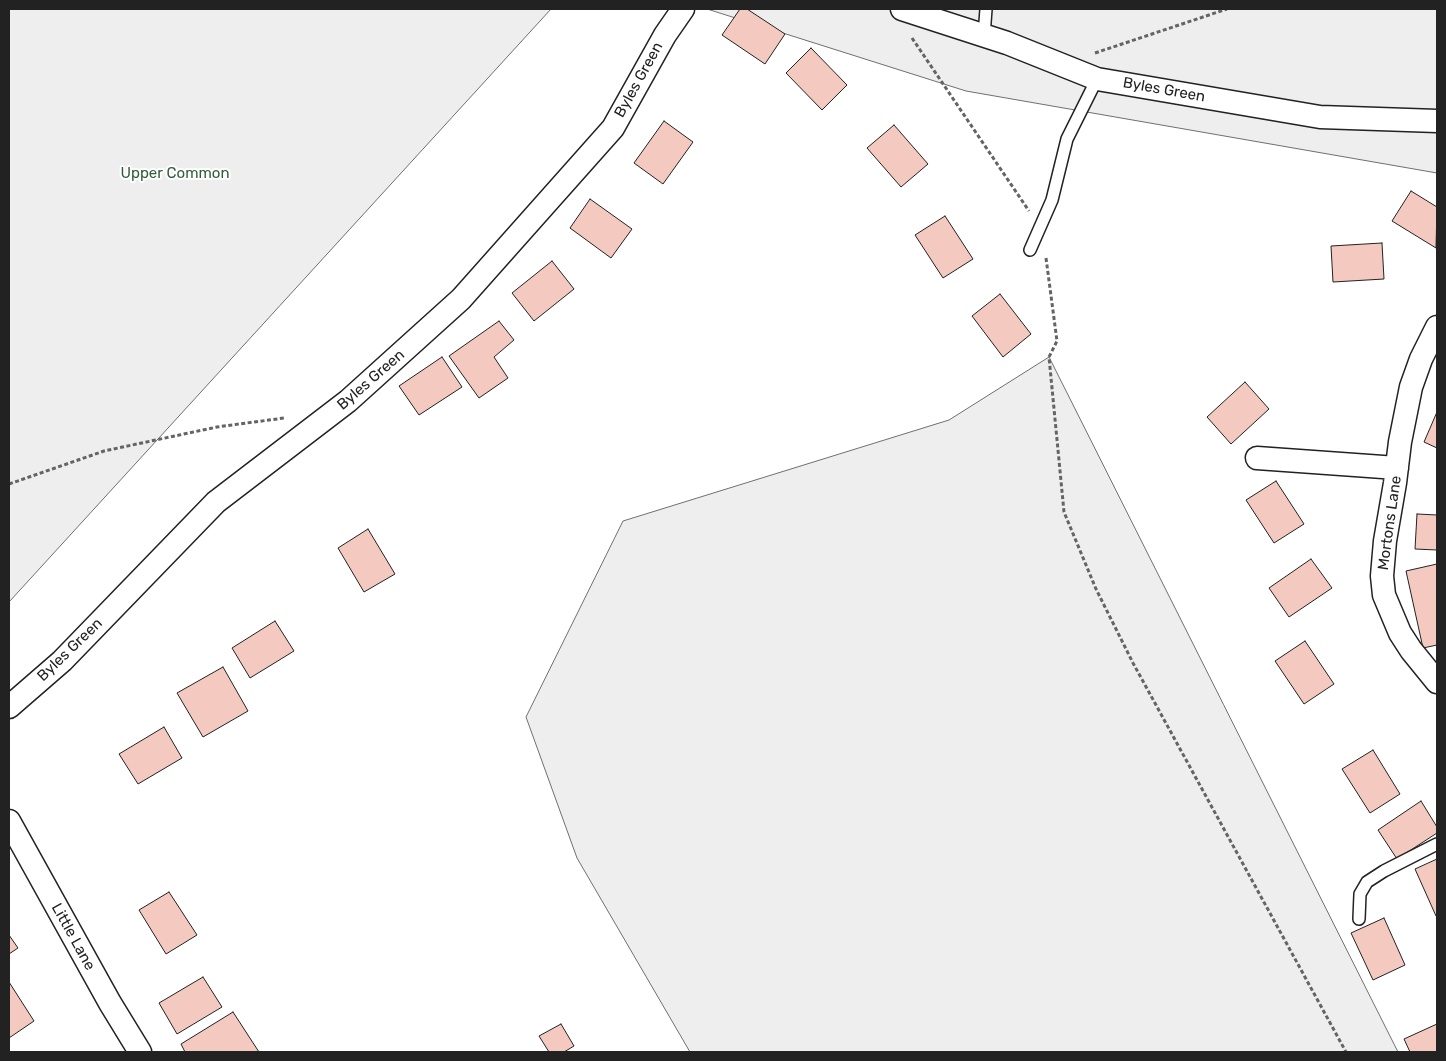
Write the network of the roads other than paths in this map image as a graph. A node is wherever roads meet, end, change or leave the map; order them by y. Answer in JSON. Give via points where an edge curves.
{"nodes":[{"id":1,"x":683,"y":9,"type":"edge"},
{"id":2,"x":902,"y":9,"type":"edge"},
{"id":3,"x":986,"y":9,"type":"edge"},
{"id":4,"x":984,"y":36,"type":"junction"},
{"id":5,"x":1097,"y":79,"type":"junction"},
{"id":6,"x":1437,"y":120,"type":"edge"},
{"id":7,"x":1030,"y":250,"type":"dead end"},
{"id":8,"x":1437,"y":327,"type":"edge"},
{"id":9,"x":1257,"y":458,"type":"dead end"},
{"id":10,"x":1397,"y":468,"type":"junction"},
{"id":11,"x":1437,"y":682,"type":"edge"},
{"id":12,"x":9,"y":707,"type":"edge"},
{"id":13,"x":9,"y":820,"type":"edge"},
{"id":14,"x":1437,"y":844,"type":"edge"},
{"id":15,"x":1359,"y":918,"type":"dead end"},
{"id":16,"x":140,"y":1052,"type":"edge"}],
"edges":[{"from":1,"to":12,"type":"street","name":"Byles Green","via":[[613,128],[461,299],[348,401],[216,502],[62,661]]},
{"from":2,"to":4,"type":"street","name":"Byles Green"},
{"from":3,"to":4,"type":"lane"},
{"from":4,"to":5,"type":"street","name":"Byles Green"},
{"from":5,"to":6,"type":"street","name":"Byles Green","via":[[1320,117]]},
{"from":5,"to":7,"type":"lane","via":[[1067,139],[1052,200]]},
{"from":8,"to":10,"type":"street","name":"Mortons Lane","via":[[1411,387]]},
{"from":9,"to":10,"type":"street","name":"Mortons Lane"},
{"from":10,"to":11,"type":"street","name":"Mortons Lane","via":[[1385,541],[1384,595],[1400,633]]},
{"from":13,"to":16,"type":"street","name":"Little Lane"},
{"from":14,"to":15,"type":"lane","via":[[1367,882],[1360,894]]}]}
